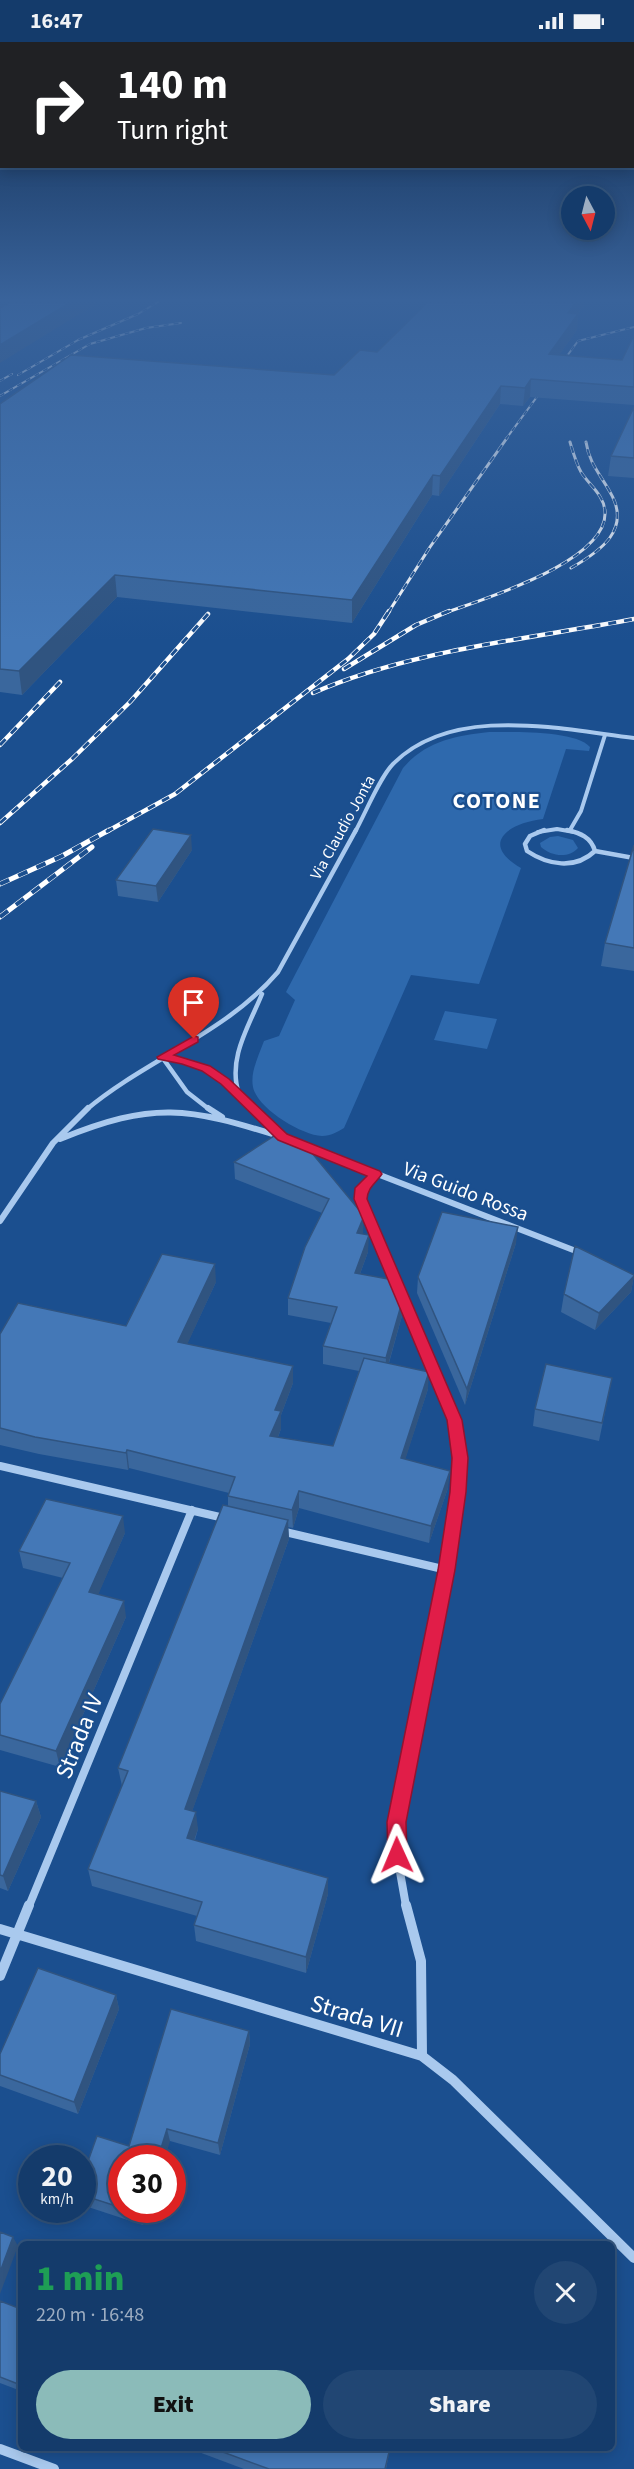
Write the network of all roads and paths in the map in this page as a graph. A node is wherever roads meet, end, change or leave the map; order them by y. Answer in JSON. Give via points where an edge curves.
{"nodes":[{"id":1,"x":605,"y":735,"type":"junction"},
{"id":2,"x":634,"y":738,"type":"edge"},
{"id":3,"x":570,"y":830,"type":"junction"},
{"id":4,"x":594,"y":851,"type":"junction"},
{"id":5,"x":634,"y":858,"type":"edge"},
{"id":6,"x":264,"y":990,"type":"junction"},
{"id":7,"x":162,"y":1057,"type":"junction"},
{"id":8,"x":240,"y":1098,"type":"junction"},
{"id":9,"x":228,"y":1120,"type":"junction"},
{"id":10,"x":282,"y":1137,"type":"junction"},
{"id":11,"x":58,"y":1139,"type":"junction"},
{"id":12,"x":375,"y":1174,"type":"junction"},
{"id":13,"x":0,"y":1221,"type":"edge"},
{"id":14,"x":586,"y":1256,"type":"edge"},
{"id":15,"x":0,"y":1466,"type":"edge"},
{"id":16,"x":192,"y":1510,"type":"junction"},
{"id":17,"x":227,"y":1519,"type":"edge"},
{"id":18,"x":273,"y":1529,"type":"edge"},
{"id":19,"x":447,"y":1570,"type":"junction"},
{"id":20,"x":0,"y":1929,"type":"edge"},
{"id":21,"x":18,"y":1934,"type":"junction"},
{"id":22,"x":0,"y":1976,"type":"edge"},
{"id":23,"x":422,"y":2056,"type":"junction"},
{"id":24,"x":634,"y":2258,"type":"edge"},
{"id":25,"x":0,"y":2449,"type":"edge"},
{"id":26,"x":54,"y":2469,"type":"edge"}],
"edges":[{"from":1,"to":2,"type":"street","name":"Via Claudio Jonta"},
{"from":1,"to":3,"type":"street","via":[[581,811]]},
{"from":1,"to":6,"type":"street","name":"Via Claudio Jonta","via":[[490,726],[438,735],[412,746],[391,766],[278,972]]},
{"from":3,"to":4,"type":"street","via":[[590,839]]},
{"from":3,"to":4,"type":"street","via":[[534,833],[527,838],[527,851],[544,861],[570,864],[590,857]]},
{"from":4,"to":5,"type":"street"},
{"from":6,"to":7,"type":"street","name":"Via Claudio Jonta","via":[[232,1016]]},
{"from":6,"to":8,"type":"street","via":[[235,1059],[234,1079]]},
{"from":7,"to":8,"type":"street","name":"Via Guido Rossa","via":[[206,1069]]},
{"from":7,"to":9,"type":"street","name":"Via Guido Rossa","via":[[180,1086],[203,1106]]},
{"from":7,"to":11,"type":"street","name":"Via Claudio Jonta","via":[[91,1106]]},
{"from":8,"to":10,"type":"street","name":"Via Guido Rossa"},
{"from":9,"to":10,"type":"street","name":"Via Guido Rossa"},
{"from":9,"to":11,"type":"street","name":"Via Guido Rossa","via":[[160,1111],[128,1116]]},
{"from":10,"to":12,"type":"street","name":"Via Guido Rossa"},
{"from":11,"to":13,"type":"street","name":"Via Claudio Jonta","via":[[37,1163]]},
{"from":12,"to":14,"type":"street","name":"Via Guido Rossa"},
{"from":12,"to":19,"type":"street","via":[[362,1188],[361,1199],[455,1420],[460,1458]]},
{"from":15,"to":16,"type":"street"},
{"from":16,"to":17,"type":"street"},
{"from":16,"to":21,"type":"street","name":"Strada IV"},
{"from":18,"to":19,"type":"street"},
{"from":19,"to":23,"type":"street","via":[[397,1822],[397,1855],[405,1902],[421,1961]]},
{"from":20,"to":21,"type":"street","name":"Strada VII"},
{"from":21,"to":22,"type":"street","name":"Strada IV"},
{"from":21,"to":23,"type":"street","name":"Strada VII"},
{"from":23,"to":24,"type":"street","name":"Strada VII","via":[[453,2080]]},
{"from":25,"to":26,"type":"street"}]}
